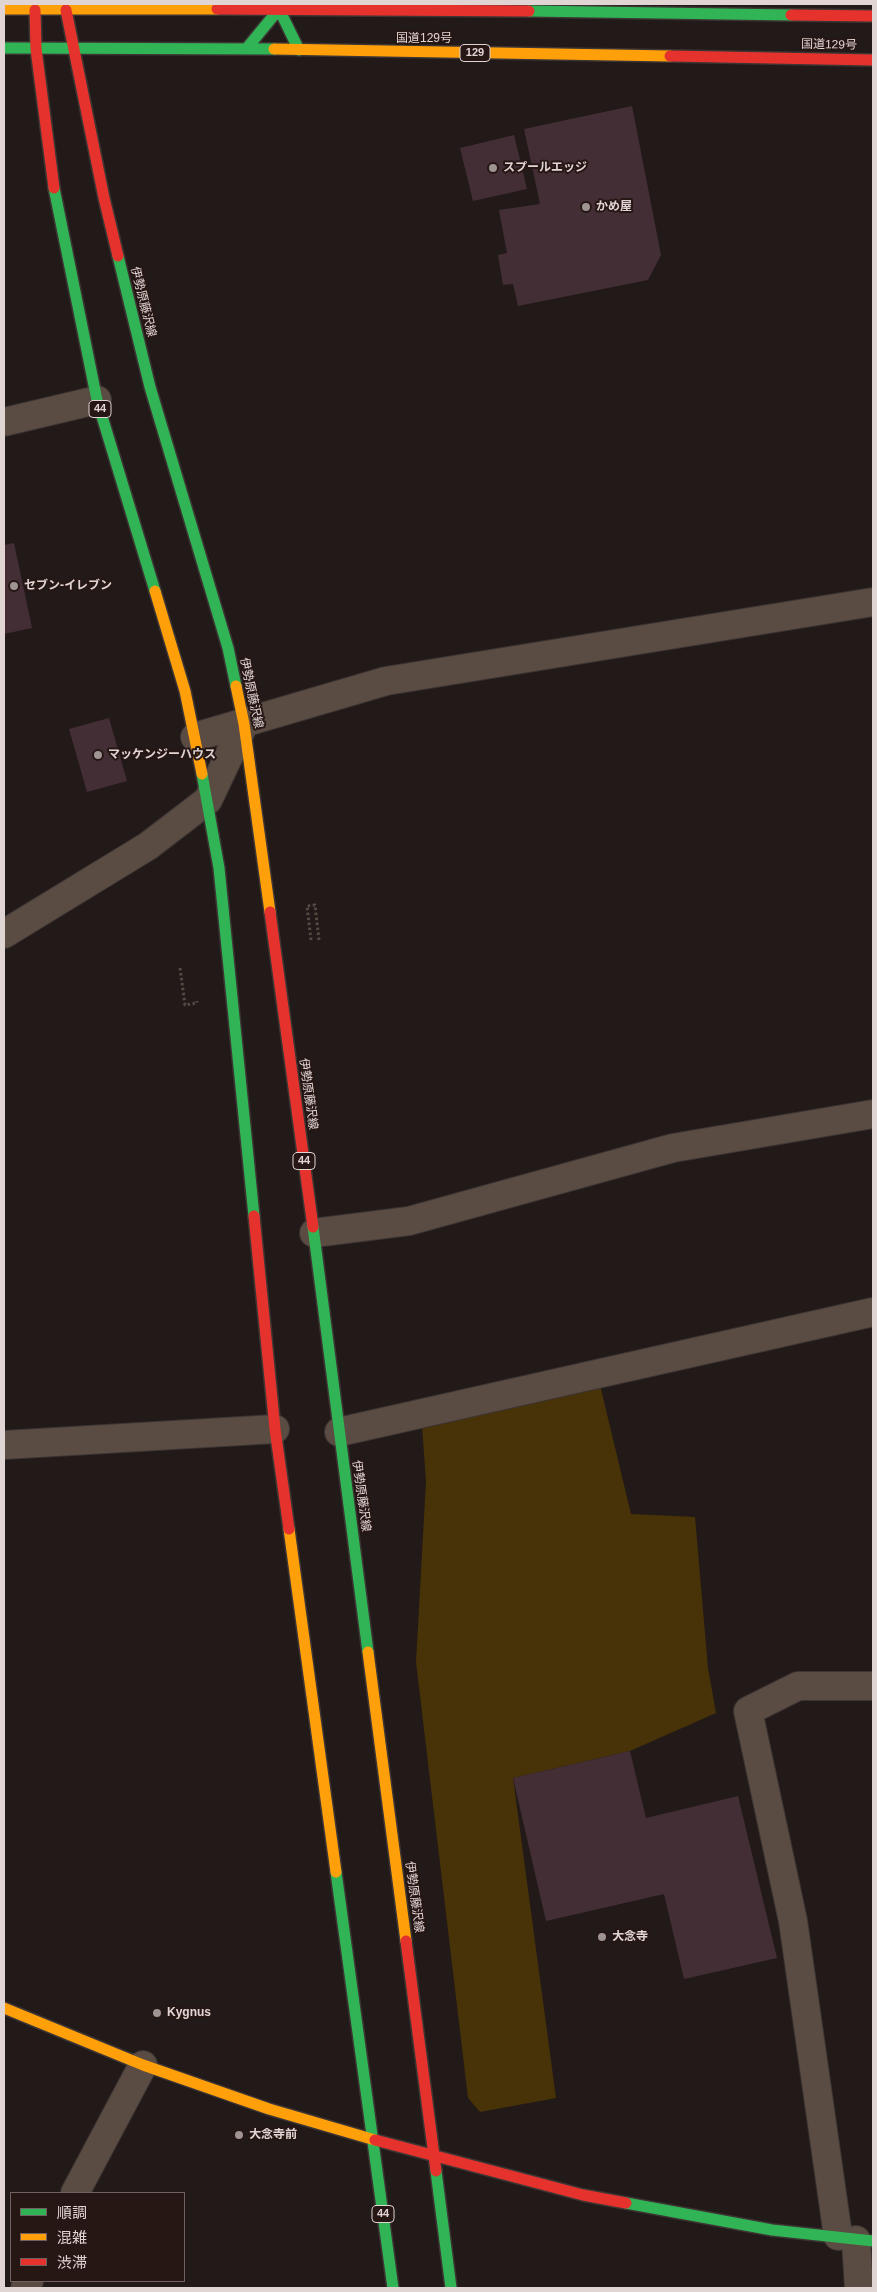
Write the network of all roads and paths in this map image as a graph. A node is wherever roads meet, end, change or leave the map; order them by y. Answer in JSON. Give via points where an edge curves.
{"nodes":[{"id":1,"x":279,"y":6,"type":"edge"},
{"id":2,"x":50,"y":7,"type":"edge"},
{"id":3,"x":674,"y":8,"type":"edge"},
{"id":4,"x":4,"y":9,"type":"edge"},
{"id":5,"x":873,"y":16,"type":"edge"},
{"id":6,"x":4,"y":48,"type":"edge"},
{"id":7,"x":247,"y":48,"type":"junction"},
{"id":8,"x":36,"y":49,"type":"junction"},
{"id":9,"x":76,"y":49,"type":"junction"},
{"id":10,"x":299,"y":50,"type":"junction"},
{"id":11,"x":873,"y":60,"type":"edge"},
{"id":12,"x":97,"y":400,"type":"junction"},
{"id":13,"x":4,"y":422,"type":"edge"},
{"id":14,"x":873,"y":602,"type":"edge"},
{"id":15,"x":244,"y":724,"type":"junction"},
{"id":16,"x":194,"y":737,"type":"junction"},
{"id":17,"x":208,"y":800,"type":"junction"},
{"id":18,"x":4,"y":934,"type":"edge"},
{"id":19,"x":311,"y":940,"type":"dead end"},
{"id":20,"x":319,"y":940,"type":"dead end"},
{"id":21,"x":180,"y":968,"type":"dead end"},
{"id":22,"x":196,"y":994,"type":"dead end"},
{"id":23,"x":873,"y":1114,"type":"edge"},
{"id":24,"x":314,"y":1233,"type":"junction"},
{"id":25,"x":873,"y":1312,"type":"edge"},
{"id":26,"x":275,"y":1429,"type":"junction"},
{"id":27,"x":339,"y":1432,"type":"junction"},
{"id":28,"x":4,"y":1445,"type":"edge"},
{"id":29,"x":873,"y":1686,"type":"edge"},
{"id":30,"x":4,"y":2008,"type":"edge"},
{"id":31,"x":143,"y":2064,"type":"junction"},
{"id":32,"x":372,"y":2139,"type":"junction"},
{"id":33,"x":434,"y":2155,"type":"junction"},
{"id":34,"x":76,"y":2192,"type":"edge"},
{"id":35,"x":856,"y":2239,"type":"edge"},
{"id":36,"x":394,"y":2288,"type":"edge"},
{"id":37,"x":451,"y":2288,"type":"edge"},
{"id":38,"x":859,"y":2288,"type":"edge"}],
"edges":[{"from":1,"to":2,"type":"main road"},
{"from":1,"to":3,"type":"main road"},
{"from":1,"to":7,"type":"main road"},
{"from":1,"to":10,"type":"main road"},
{"from":2,"to":4,"type":"main road"},
{"from":2,"to":8,"type":"main road","number":"44"},
{"from":2,"to":9,"type":"main road","name":"伊勢原藤沢線","number":"44"},
{"from":3,"to":5,"type":"main road"},
{"from":6,"to":8,"type":"main road","name":"国道129号","number":"129"},
{"from":7,"to":9,"type":"main road","name":"国道129号","number":"129"},
{"from":7,"to":10,"type":"main road","name":"国道129号","number":"129"},
{"from":8,"to":9,"type":"main road","name":"国道129号","number":"129"},
{"from":8,"to":12,"type":"main road","number":"44","via":[[53,182]]},
{"from":9,"to":15,"type":"main road","name":"伊勢原藤沢線","number":"44","via":[[104,198],[150,387],[228,648]]},
{"from":10,"to":11,"type":"main road","name":"国道129号","number":"129"},
{"from":12,"to":13,"type":"street"},
{"from":12,"to":16,"type":"main road","number":"44","via":[[185,691]]},
{"from":14,"to":15,"type":"street","via":[[386,681]]},
{"from":15,"to":16,"type":"street"},
{"from":15,"to":17,"type":"street"},
{"from":15,"to":24,"type":"main road","name":"伊勢原藤沢線","number":"44"},
{"from":16,"to":17,"type":"main road","number":"44"},
{"from":17,"to":18,"type":"street","via":[[148,846]]},
{"from":17,"to":26,"type":"main road","number":"44","via":[[219,868]]},
{"from":19,"to":20,"type":"path","via":[[307,906],[315,905]]},
{"from":21,"to":22,"type":"path","via":[[185,1005],[197,1003]]},
{"from":23,"to":24,"type":"street","via":[[674,1148],[409,1222]]},
{"from":24,"to":27,"type":"main road","name":"伊勢原藤沢線","number":"44"},
{"from":25,"to":27,"type":"street"},
{"from":26,"to":28,"type":"street"},
{"from":26,"to":32,"type":"main road","number":"44"},
{"from":27,"to":33,"type":"main road","name":"伊勢原藤沢線","number":"44"},
{"from":29,"to":35,"type":"street","via":[[798,1686],[748,1711]]},
{"from":30,"to":31,"type":"main road"},
{"from":31,"to":32,"type":"main road","via":[[285,2114]]},
{"from":31,"to":34,"type":"street"},
{"from":32,"to":33,"type":"main road"},
{"from":32,"to":36,"type":"main road","number":"44"},
{"from":33,"to":35,"type":"main road","via":[[583,2196],[772,2230]]},
{"from":33,"to":37,"type":"main road","name":"伊勢原藤沢線","number":"44"},
{"from":35,"to":38,"type":"street"}]}
